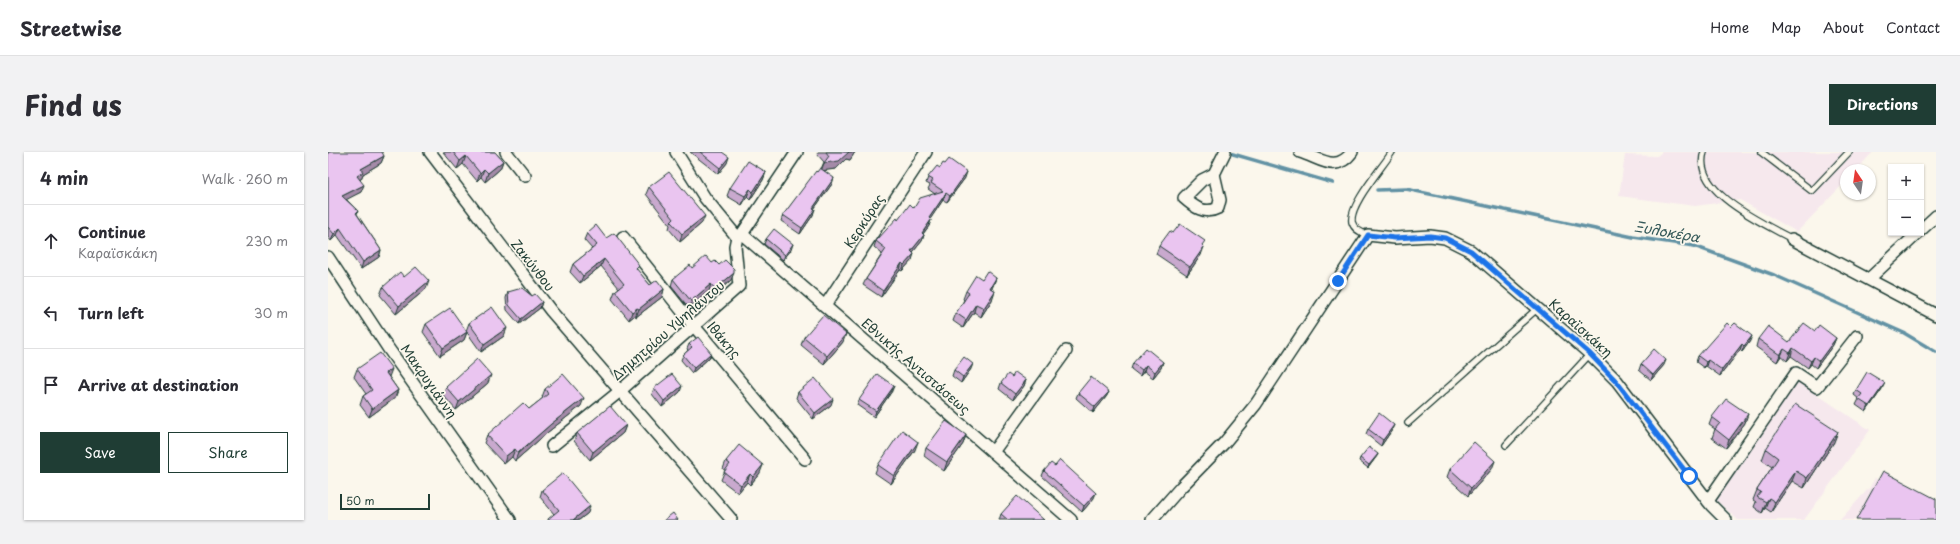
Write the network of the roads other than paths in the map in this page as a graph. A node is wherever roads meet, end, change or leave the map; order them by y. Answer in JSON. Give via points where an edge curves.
{"nodes":[{"id":1,"x":430,"y":152,"type":"edge"},
{"id":2,"x":506,"y":152,"type":"edge"},
{"id":3,"x":676,"y":152,"type":"edge"},
{"id":4,"x":797,"y":152,"type":"edge"},
{"id":5,"x":926,"y":152,"type":"edge"},
{"id":6,"x":1300,"y":152,"type":"edge"},
{"id":7,"x":1352,"y":152,"type":"edge"},
{"id":8,"x":1392,"y":152,"type":"edge"},
{"id":9,"x":1704,"y":152,"type":"edge"},
{"id":10,"x":1761,"y":152,"type":"edge"},
{"id":11,"x":1849,"y":152,"type":"edge"},
{"id":12,"x":1224,"y":156,"type":"edge"},
{"id":13,"x":1214,"y":174,"type":"dead end"},
{"id":14,"x":525,"y":176,"type":"dead end"},
{"id":15,"x":1936,"y":216,"type":"edge"},
{"id":16,"x":1924,"y":227,"type":"edge"},
{"id":17,"x":740,"y":235,"type":"junction"},
{"id":18,"x":1368,"y":235,"type":"junction"},
{"id":19,"x":1915,"y":236,"type":"edge"},
{"id":20,"x":623,"y":237,"type":"dead end"},
{"id":21,"x":1792,"y":239,"type":"joint"},
{"id":22,"x":328,"y":257,"type":"edge"},
{"id":23,"x":1870,"y":278,"type":"junction"},
{"id":24,"x":825,"y":306,"type":"junction"},
{"id":25,"x":1538,"y":308,"type":"junction"},
{"id":26,"x":1936,"y":315,"type":"edge"},
{"id":27,"x":694,"y":326,"type":"junction"},
{"id":28,"x":1857,"y":336,"type":"dead end"},
{"id":29,"x":1066,"y":351,"type":"dead end"},
{"id":30,"x":1590,"y":354,"type":"junction"},
{"id":31,"x":620,"y":391,"type":"junction"},
{"id":32,"x":1408,"y":423,"type":"dead end"},
{"id":33,"x":1506,"y":445,"type":"dead end"},
{"id":34,"x":552,"y":446,"type":"dead end"},
{"id":35,"x":993,"y":452,"type":"junction"},
{"id":36,"x":806,"y":459,"type":"dead end"},
{"id":37,"x":1708,"y":501,"type":"junction"},
{"id":38,"x":731,"y":519,"type":"edge"},
{"id":39,"x":510,"y":520,"type":"edge"},
{"id":40,"x":1071,"y":520,"type":"edge"},
{"id":41,"x":1152,"y":520,"type":"edge"},
{"id":42,"x":1726,"y":520,"type":"edge"}],
"edges":[{"from":1,"to":31,"type":"street","name":"Ζακύνθου","via":[[551,311]]},
{"from":2,"to":14,"type":"street"},
{"from":3,"to":17,"type":"street","name":"Εθνικής Αντιστάσεως","via":[[705,198]]},
{"from":4,"to":17,"type":"street"},
{"from":5,"to":24,"type":"street","name":"Κερκύρας"},
{"from":6,"to":7,"type":"street","via":[[1330,163],[1340,163]]},
{"from":8,"to":18,"type":"lane","via":[[1352,214],[1352,224],[1358,232]]},
{"from":9,"to":21,"type":"lane","via":[[1705,170],[1709,181],[1718,192],[1742,211]]},
{"from":10,"to":11,"type":"lane","via":[[1812,192]]},
{"from":12,"to":13,"type":"street"},
{"from":15,"to":16,"type":"street"},
{"from":17,"to":24,"type":"street","name":"Εθνικής Αντιστάσεως"},
{"from":17,"to":27,"type":"street","name":"Δημητρίου Υψηλάντου","via":[[735,246],[739,286]]},
{"from":18,"to":25,"type":"street","name":"Καραϊσκάκη","via":[[1395,238],[1430,236],[1458,243]]},
{"from":18,"to":41,"type":"street","via":[[1256,404],[1225,442]]},
{"from":19,"to":23,"type":"street"},
{"from":20,"to":27,"type":"street","name":"Ιθάκης"},
{"from":21,"to":23,"type":"street"},
{"from":22,"to":39,"type":"street","name":"Μακρυγιάννη","via":[[392,354]]},
{"from":23,"to":26,"type":"street"},
{"from":24,"to":35,"type":"street","name":"Εθνικής Αντιστάσεως"},
{"from":25,"to":30,"type":"street","name":"Καραϊσκάκη"},
{"from":25,"to":32,"type":"lane"},
{"from":27,"to":31,"type":"street","name":"Δημητρίου Υψηλάντου"},
{"from":27,"to":36,"type":"street","name":"Ιθάκης"},
{"from":28,"to":37,"type":"street","via":[[1817,387],[1796,373]]},
{"from":29,"to":35,"type":"street"},
{"from":30,"to":33,"type":"lane"},
{"from":30,"to":37,"type":"street","name":"Καραϊσκάκη","via":[[1626,392]]},
{"from":31,"to":34,"type":"street","name":"Δημητρίου Υψηλάντου"},
{"from":31,"to":38,"type":"street","name":"Ζακύνθου"},
{"from":35,"to":40,"type":"street","name":"Εθνικής Αντιστάσεως"},
{"from":37,"to":42,"type":"street","name":"Καραϊσκάκη"}]}
